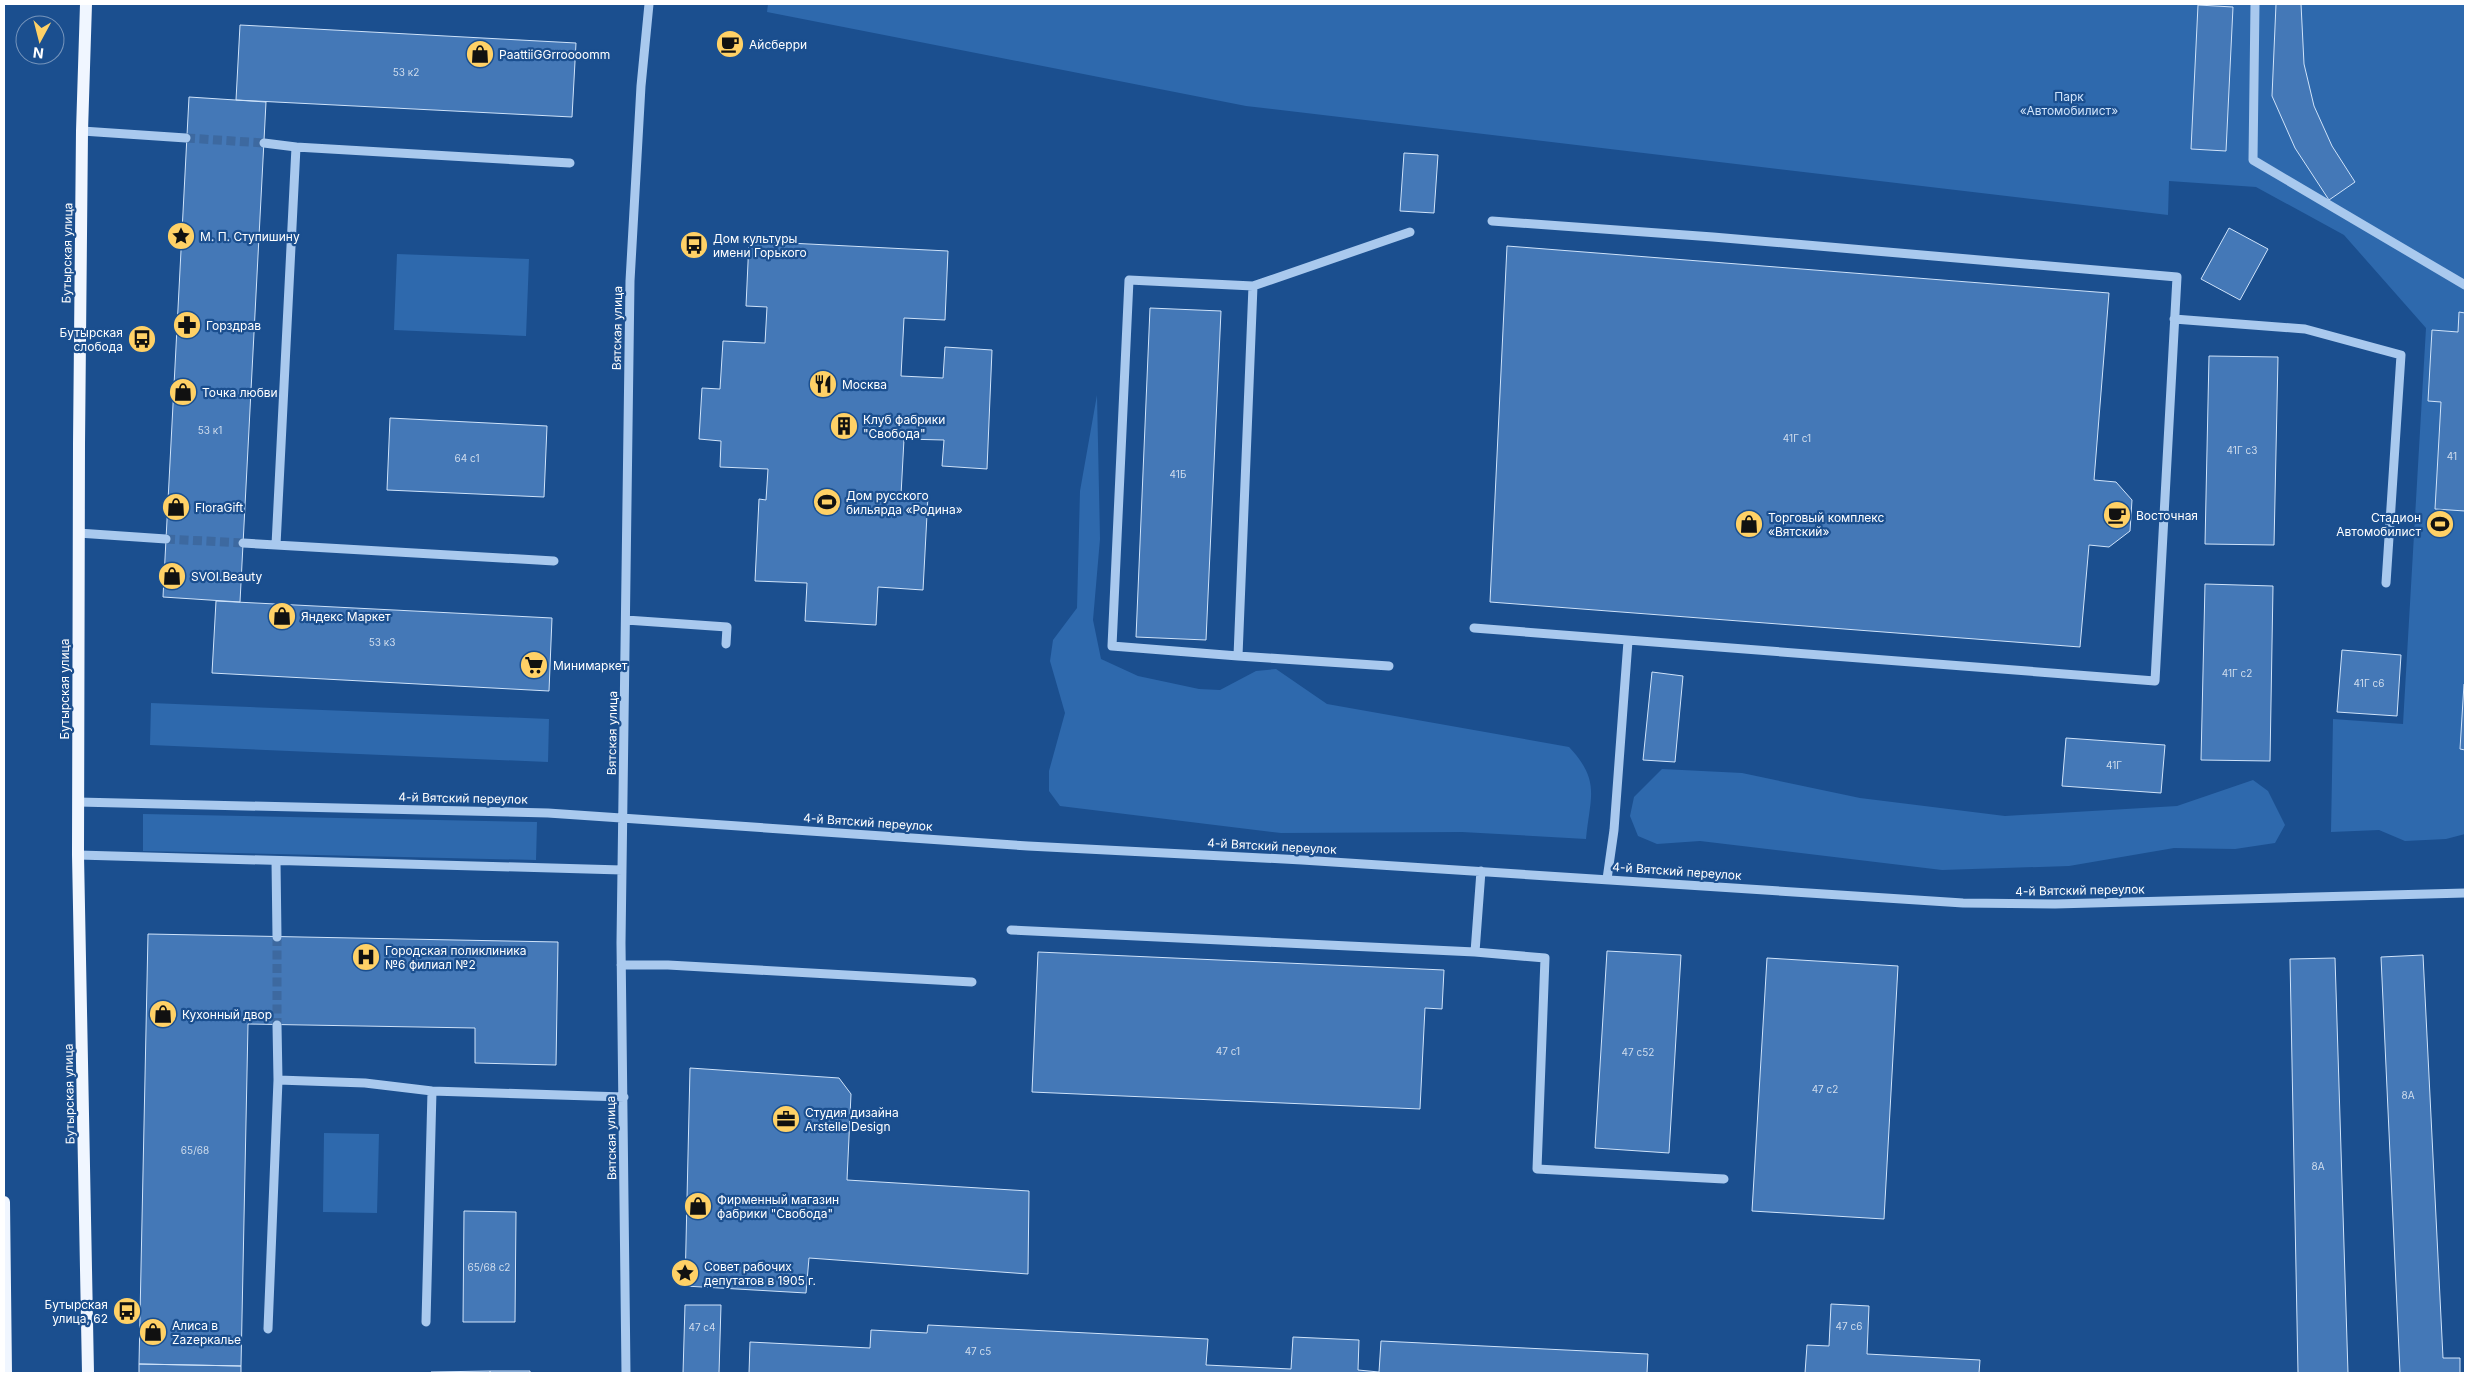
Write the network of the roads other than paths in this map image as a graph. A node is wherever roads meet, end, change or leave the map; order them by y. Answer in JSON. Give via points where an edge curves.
{"nodes":[{"id":1,"x":86,"y":4,"type":"edge"},
{"id":2,"x":649,"y":4,"type":"edge"},
{"id":3,"x":2255,"y":4,"type":"edge"},
{"id":4,"x":82,"y":131,"type":"junction"},
{"id":5,"x":186,"y":138,"type":"tunnel mouth"},
{"id":6,"x":264,"y":143,"type":"tunnel mouth"},
{"id":7,"x":296,"y":147,"type":"junction"},
{"id":8,"x":570,"y":163,"type":"dead end"},
{"id":9,"x":1492,"y":221,"type":"dead end"},
{"id":10,"x":1410,"y":232,"type":"dead end"},
{"id":11,"x":2465,"y":285,"type":"edge"},
{"id":12,"x":1254,"y":286,"type":"junction"},
{"id":13,"x":2174,"y":319,"type":"junction"},
{"id":14,"x":78,"y":534,"type":"junction"},
{"id":15,"x":166,"y":539,"type":"tunnel mouth"},
{"id":16,"x":243,"y":543,"type":"tunnel mouth"},
{"id":17,"x":276,"y":545,"type":"junction"},
{"id":18,"x":554,"y":560,"type":"dead end"},
{"id":19,"x":2386,"y":583,"type":"dead end"},
{"id":20,"x":626,"y":620,"type":"junction"},
{"id":21,"x":1474,"y":628,"type":"dead end"},
{"id":22,"x":1628,"y":641,"type":"junction"},
{"id":23,"x":726,"y":644,"type":"dead end"},
{"id":24,"x":1238,"y":656,"type":"junction"},
{"id":25,"x":1389,"y":666,"type":"dead end"},
{"id":26,"x":78,"y":802,"type":"junction"},
{"id":27,"x":622,"y":818,"type":"junction"},
{"id":28,"x":78,"y":855,"type":"junction"},
{"id":29,"x":276,"y":861,"type":"junction"},
{"id":30,"x":622,"y":870,"type":"junction"},
{"id":31,"x":1481,"y":871,"type":"junction"},
{"id":32,"x":1607,"y":879,"type":"junction"},
{"id":33,"x":2465,"y":893,"type":"edge"},
{"id":34,"x":1011,"y":930,"type":"dead end"},
{"id":35,"x":276,"y":937,"type":"tunnel mouth"},
{"id":36,"x":1475,"y":952,"type":"junction"},
{"id":37,"x":621,"y":965,"type":"junction"},
{"id":38,"x":972,"y":982,"type":"dead end"},
{"id":39,"x":277,"y":1024,"type":"tunnel mouth"},
{"id":40,"x":278,"y":1080,"type":"junction"},
{"id":41,"x":432,"y":1091,"type":"junction"},
{"id":42,"x":624,"y":1097,"type":"junction"},
{"id":43,"x":1724,"y":1179,"type":"dead end"},
{"id":44,"x":4,"y":1202,"type":"edge"},
{"id":45,"x":426,"y":1322,"type":"dead end"},
{"id":46,"x":268,"y":1329,"type":"dead end"},
{"id":47,"x":6,"y":1373,"type":"edge"},
{"id":48,"x":88,"y":1373,"type":"edge"},
{"id":49,"x":626,"y":1373,"type":"edge"}],
"edges":[{"from":1,"to":4,"type":"main road","name":"Бутырская улица"},
{"from":2,"to":20,"type":"street","name":"Вятская улица","via":[[640,86],[630,281]]},
{"from":3,"to":11,"type":"street","via":[[2252,160]]},
{"from":4,"to":5,"type":"street"},
{"from":4,"to":14,"type":"main road","name":"Бутырская улица"},
{"from":6,"to":7,"type":"street"},
{"from":7,"to":8,"type":"street"},
{"from":7,"to":17,"type":"street"},
{"from":9,"to":13,"type":"street","via":[[2177,277]]},
{"from":10,"to":12,"type":"street"},
{"from":12,"to":24,"type":"street"},
{"from":12,"to":24,"type":"street","via":[[1129,280],[1112,646]]},
{"from":13,"to":19,"type":"street","via":[[2305,329],[2401,355]]},
{"from":13,"to":22,"type":"street","via":[[2155,681]]},
{"from":14,"to":15,"type":"street"},
{"from":14,"to":26,"type":"main road","name":"Бутырская улица"},
{"from":16,"to":17,"type":"street"},
{"from":17,"to":18,"type":"street"},
{"from":20,"to":23,"type":"street","via":[[727,627]]},
{"from":20,"to":27,"type":"street","name":"Вятская улица"},
{"from":21,"to":22,"type":"street"},
{"from":22,"to":32,"type":"street","via":[[1614,830]]},
{"from":24,"to":25,"type":"street"},
{"from":26,"to":27,"type":"street","name":"4-й Вятский переулок","via":[[548,813]]},
{"from":26,"to":28,"type":"main road","name":"Бутырская улица"},
{"from":27,"to":30,"type":"street","name":"Вятская улица"},
{"from":27,"to":31,"type":"street","name":"4-й Вятский переулок","via":[[1028,846]]},
{"from":28,"to":29,"type":"street"},
{"from":28,"to":48,"type":"main road","name":"Бутырская улица"},
{"from":29,"to":30,"type":"street"},
{"from":29,"to":35,"type":"street"},
{"from":30,"to":37,"type":"street","name":"Вятская улица"},
{"from":31,"to":32,"type":"street","name":"4-й Вятский переулок"},
{"from":31,"to":36,"type":"street"},
{"from":32,"to":33,"type":"street","name":"4-й Вятский переулок","via":[[1963,903]]},
{"from":34,"to":36,"type":"street"},
{"from":36,"to":43,"type":"street","via":[[1545,958],[1537,1169]]},
{"from":37,"to":38,"type":"street"},
{"from":37,"to":42,"type":"street","name":"Вятская улица"},
{"from":39,"to":40,"type":"street"},
{"from":40,"to":41,"type":"street","via":[[365,1083]]},
{"from":40,"to":46,"type":"street"},
{"from":41,"to":42,"type":"street"},
{"from":41,"to":45,"type":"street"},
{"from":42,"to":49,"type":"street","name":"Вятская улица"},
{"from":44,"to":47,"type":"main road"}]}
